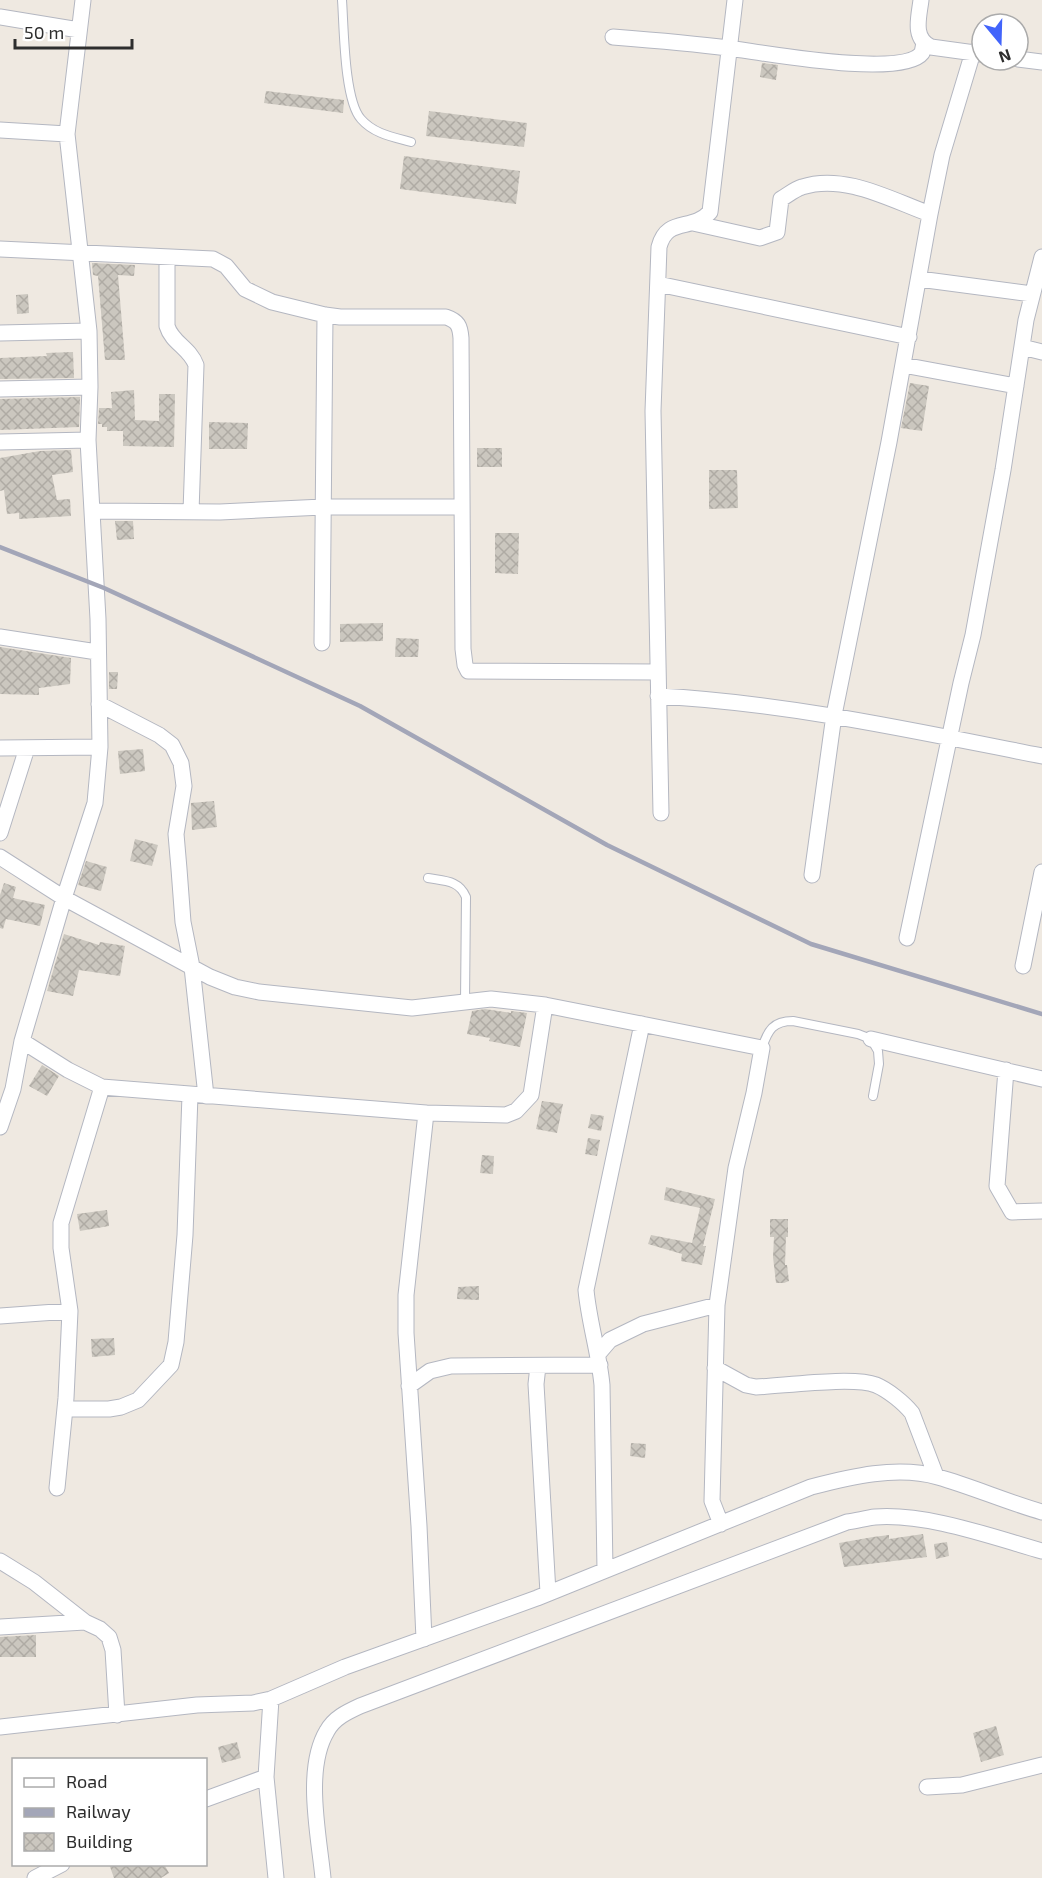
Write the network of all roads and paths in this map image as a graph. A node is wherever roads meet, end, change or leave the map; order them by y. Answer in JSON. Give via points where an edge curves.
{"nodes":[{"id":1,"x":82,"y":0,"type":"edge"},
{"id":2,"x":342,"y":0,"type":"edge"},
{"id":3,"x":735,"y":0,"type":"edge"},
{"id":4,"x":921,"y":0,"type":"edge"},
{"id":5,"x":0,"y":17,"type":"edge"},
{"id":6,"x":79,"y":30,"type":"junction"},
{"id":7,"x":613,"y":37,"type":"dead end"},
{"id":8,"x":924,"y":43,"type":"junction"},
{"id":9,"x":729,"y":48,"type":"junction"},
{"id":10,"x":970,"y":52,"type":"edge"},
{"id":11,"x":971,"y":72,"type":"edge"},
{"id":12,"x":0,"y":130,"type":"edge"},
{"id":13,"x":67,"y":134,"type":"junction"},
{"id":14,"x":411,"y":142,"type":"dead end"},
{"id":15,"x":930,"y":214,"type":"junction"},
{"id":16,"x":693,"y":223,"type":"junction"},
{"id":17,"x":0,"y":249,"type":"edge"},
{"id":18,"x":80,"y":254,"type":"junction"},
{"id":19,"x":1042,"y":257,"type":"edge"},
{"id":20,"x":166,"y":258,"type":"junction"},
{"id":21,"x":919,"y":279,"type":"junction"},
{"id":22,"x":658,"y":284,"type":"junction"},
{"id":23,"x":1032,"y":294,"type":"junction"},
{"id":24,"x":325,"y":315,"type":"junction"},
{"id":25,"x":89,"y":331,"type":"junction"},
{"id":26,"x":0,"y":333,"type":"edge"},
{"id":27,"x":909,"y":337,"type":"junction"},
{"id":28,"x":1022,"y":347,"type":"junction"},
{"id":29,"x":1042,"y":352,"type":"edge"},
{"id":30,"x":903,"y":365,"type":"junction"},
{"id":31,"x":1016,"y":386,"type":"junction"},
{"id":32,"x":90,"y":387,"type":"junction"},
{"id":33,"x":0,"y":389,"type":"edge"},
{"id":34,"x":88,"y":440,"type":"junction"},
{"id":35,"x":0,"y":442,"type":"edge"},
{"id":36,"x":323,"y":507,"type":"junction"},
{"id":37,"x":461,"y":507,"type":"junction"},
{"id":38,"x":92,"y":511,"type":"junction"},
{"id":39,"x":191,"y":512,"type":"junction"},
{"id":40,"x":0,"y":637,"type":"edge"},
{"id":41,"x":321,"y":643,"type":"dead end"},
{"id":42,"x":97,"y":652,"type":"junction"},
{"id":43,"x":658,"y":672,"type":"junction"},
{"id":44,"x":658,"y":696,"type":"junction"},
{"id":45,"x":99,"y":704,"type":"junction"},
{"id":46,"x":834,"y":715,"type":"junction"},
{"id":47,"x":949,"y":738,"type":"junction"},
{"id":48,"x":100,"y":747,"type":"junction"},
{"id":49,"x":0,"y":748,"type":"edge"},
{"id":50,"x":27,"y":748,"type":"junction"},
{"id":51,"x":1042,"y":756,"type":"edge"},
{"id":52,"x":661,"y":813,"type":"dead end"},
{"id":53,"x":0,"y":833,"type":"edge"},
{"id":54,"x":0,"y":857,"type":"edge"},
{"id":55,"x":1042,"y":872,"type":"edge"},
{"id":56,"x":812,"y":874,"type":"dead end"},
{"id":57,"x":428,"y":878,"type":"dead end"},
{"id":58,"x":64,"y":898,"type":"junction"},
{"id":59,"x":907,"y":938,"type":"dead end"},
{"id":60,"x":1023,"y":966,"type":"dead end"},
{"id":61,"x":192,"y":967,"type":"junction"},
{"id":62,"x":465,"y":1002,"type":"junction"},
{"id":63,"x":545,"y":1005,"type":"junction"},
{"id":64,"x":642,"y":1024,"type":"junction"},
{"id":65,"x":871,"y":1039,"type":"junction"},
{"id":66,"x":22,"y":1041,"type":"junction"},
{"id":67,"x":762,"y":1048,"type":"junction"},
{"id":68,"x":1006,"y":1070,"type":"junction"},
{"id":69,"x":1042,"y":1079,"type":"edge"},
{"id":70,"x":102,"y":1088,"type":"junction"},
{"id":71,"x":190,"y":1095,"type":"junction"},
{"id":72,"x":206,"y":1096,"type":"junction"},
{"id":73,"x":873,"y":1096,"type":"dead end"},
{"id":74,"x":426,"y":1113,"type":"junction"},
{"id":75,"x":0,"y":1127,"type":"edge"},
{"id":76,"x":1042,"y":1211,"type":"edge"},
{"id":77,"x":717,"y":1305,"type":"junction"},
{"id":78,"x":70,"y":1311,"type":"junction"},
{"id":79,"x":0,"y":1316,"type":"edge"},
{"id":80,"x":599,"y":1360,"type":"junction"},
{"id":81,"x":538,"y":1366,"type":"junction"},
{"id":82,"x":715,"y":1368,"type":"junction"},
{"id":83,"x":409,"y":1386,"type":"junction"},
{"id":84,"x":65,"y":1409,"type":"junction"},
{"id":85,"x":936,"y":1476,"type":"junction"},
{"id":86,"x":57,"y":1488,"type":"dead end"},
{"id":87,"x":1042,"y":1512,"type":"edge"},
{"id":88,"x":721,"y":1524,"type":"junction"},
{"id":89,"x":1042,"y":1551,"type":"edge"},
{"id":90,"x":0,"y":1561,"type":"edge"},
{"id":91,"x":605,"y":1570,"type":"junction"},
{"id":92,"x":548,"y":1593,"type":"junction"},
{"id":93,"x":85,"y":1622,"type":"junction"},
{"id":94,"x":0,"y":1627,"type":"edge"},
{"id":95,"x":424,"y":1639,"type":"junction"},
{"id":96,"x":271,"y":1699,"type":"junction"},
{"id":97,"x":117,"y":1715,"type":"junction"},
{"id":98,"x":0,"y":1726,"type":"edge"},
{"id":99,"x":1042,"y":1764,"type":"edge"},
{"id":100,"x":266,"y":1777,"type":"junction"},
{"id":101,"x":927,"y":1787,"type":"dead end"},
{"id":102,"x":207,"y":1798,"type":"edge"},
{"id":103,"x":58,"y":1866,"type":"edge"},
{"id":104,"x":272,"y":1876,"type":"edge"},
{"id":105,"x":35,"y":1878,"type":"edge"},
{"id":106,"x":323,"y":1878,"type":"edge"}],
"edges":[{"from":1,"to":6,"type":"street"},
{"from":2,"to":14,"type":"lane","via":[[353,108],[361,120],[381,134]]},
{"from":3,"to":9,"type":"street"},
{"from":4,"to":8,"type":"street","via":[[918,26]]},
{"from":5,"to":6,"type":"street"},
{"from":6,"to":13,"type":"street"},
{"from":7,"to":9,"type":"street"},
{"from":8,"to":9,"type":"street","via":[[919,57],[892,64],[856,64]]},
{"from":8,"to":10,"type":"street"},
{"from":9,"to":16,"type":"street","via":[[710,212]]},
{"from":11,"to":15,"type":"street","via":[[942,155]]},
{"from":12,"to":13,"type":"street"},
{"from":13,"to":18,"type":"street"},
{"from":15,"to":16,"type":"street","via":[[843,184],[820,183],[801,187],[781,199],[777,232],[770,235],[760,238]]},
{"from":15,"to":21,"type":"street"},
{"from":16,"to":22,"type":"street","via":[[668,229],[662,235]]},
{"from":17,"to":18,"type":"street"},
{"from":18,"to":20,"type":"street"},
{"from":18,"to":25,"type":"street"},
{"from":19,"to":23,"type":"street"},
{"from":20,"to":24,"type":"street","via":[[213,260],[226,266],[245,289],[272,302]]},
{"from":20,"to":39,"type":"street","via":[[169,334],[193,356],[196,365]]},
{"from":21,"to":23,"type":"street"},
{"from":21,"to":27,"type":"street"},
{"from":22,"to":27,"type":"street"},
{"from":22,"to":43,"type":"street","via":[[654,411]]},
{"from":23,"to":28,"type":"street"},
{"from":24,"to":36,"type":"street"},
{"from":24,"to":37,"type":"street","via":[[446,317],[460,327]]},
{"from":25,"to":26,"type":"street"},
{"from":25,"to":32,"type":"street"},
{"from":27,"to":30,"type":"street"},
{"from":28,"to":29,"type":"street"},
{"from":28,"to":31,"type":"street"},
{"from":30,"to":31,"type":"street"},
{"from":30,"to":46,"type":"street"},
{"from":31,"to":47,"type":"street","via":[[973,635]]},
{"from":32,"to":33,"type":"street"},
{"from":32,"to":34,"type":"street"},
{"from":34,"to":35,"type":"street"},
{"from":34,"to":38,"type":"street"},
{"from":36,"to":37,"type":"street"},
{"from":36,"to":39,"type":"street"},
{"from":36,"to":41,"type":"street"},
{"from":37,"to":43,"type":"street","via":[[463,649],[468,671]]},
{"from":38,"to":39,"type":"street"},
{"from":38,"to":42,"type":"street"},
{"from":40,"to":42,"type":"street"},
{"from":42,"to":45,"type":"street"},
{"from":43,"to":44,"type":"street"},
{"from":44,"to":46,"type":"street","via":[[738,701]]},
{"from":44,"to":52,"type":"street"},
{"from":45,"to":48,"type":"street"},
{"from":45,"to":61,"type":"street","via":[[159,735],[172,745],[181,763],[184,786],[176,834],[183,922]]},
{"from":46,"to":47,"type":"street"},
{"from":46,"to":56,"type":"street"},
{"from":47,"to":51,"type":"street"},
{"from":47,"to":59,"type":"street"},
{"from":48,"to":50,"type":"street"},
{"from":48,"to":58,"type":"street","via":[[95,803]]},
{"from":49,"to":50,"type":"street"},
{"from":50,"to":53,"type":"street"},
{"from":54,"to":58,"type":"street"},
{"from":55,"to":60,"type":"street"},
{"from":57,"to":62,"type":"lane","via":[[454,882],[466,897]]},
{"from":58,"to":61,"type":"street"},
{"from":58,"to":66,"type":"street"},
{"from":61,"to":62,"type":"street","via":[[235,987],[259,992],[412,1008]]},
{"from":61,"to":72,"type":"street"},
{"from":62,"to":63,"type":"street","via":[[491,999]]},
{"from":63,"to":64,"type":"street"},
{"from":63,"to":74,"type":"street","via":[[531,1095],[516,1111],[506,1115]]},
{"from":64,"to":67,"type":"street"},
{"from":64,"to":80,"type":"street","via":[[586,1290]]},
{"from":65,"to":67,"type":"lane","via":[[783,1021],[767,1034]]},
{"from":65,"to":68,"type":"street"},
{"from":65,"to":73,"type":"lane","via":[[878,1051],[879,1064]]},
{"from":66,"to":70,"type":"street"},
{"from":66,"to":75,"type":"street","via":[[13,1089]]},
{"from":67,"to":77,"type":"street","via":[[736,1168]]},
{"from":68,"to":69,"type":"street"},
{"from":68,"to":76,"type":"street","via":[[996,1186],[1012,1212]]},
{"from":70,"to":71,"type":"street"},
{"from":70,"to":78,"type":"street","via":[[61,1223]]},
{"from":71,"to":72,"type":"street"},
{"from":71,"to":84,"type":"street","via":[[185,1243],[171,1365],[138,1400],[109,1409]]},
{"from":72,"to":74,"type":"street"},
{"from":74,"to":83,"type":"street","via":[[406,1295]]},
{"from":77,"to":80,"type":"street","via":[[643,1324],[610,1340]]},
{"from":77,"to":82,"type":"street"},
{"from":78,"to":79,"type":"street"},
{"from":78,"to":84,"type":"street"},
{"from":80,"to":81,"type":"street"},
{"from":80,"to":91,"type":"street"},
{"from":81,"to":83,"type":"street","via":[[439,1368]]},
{"from":81,"to":92,"type":"street"},
{"from":82,"to":85,"type":"street","via":[[756,1387],[851,1382],[876,1385],[912,1413]]},
{"from":82,"to":88,"type":"street","via":[[712,1501]]},
{"from":83,"to":95,"type":"street"},
{"from":84,"to":86,"type":"street"},
{"from":85,"to":87,"type":"street"},
{"from":85,"to":88,"type":"street","via":[[874,1474],[843,1479]]},
{"from":88,"to":91,"type":"street"},
{"from":89,"to":106,"type":"street","via":[[955,1526],[903,1518],[874,1517],[847,1522],[360,1706],[339,1717],[328,1729],[317,1759],[315,1786]]},
{"from":90,"to":93,"type":"street"},
{"from":91,"to":92,"type":"street"},
{"from":92,"to":95,"type":"street"},
{"from":93,"to":94,"type":"street"},
{"from":93,"to":97,"type":"street","via":[[109,1637]]},
{"from":95,"to":96,"type":"street"},
{"from":96,"to":97,"type":"street"},
{"from":96,"to":100,"type":"street"},
{"from":97,"to":98,"type":"street"},
{"from":99,"to":101,"type":"street","via":[[962,1785]]},
{"from":100,"to":102,"type":"street"},
{"from":100,"to":104,"type":"street"},
{"from":103,"to":105,"type":"street"}]}
